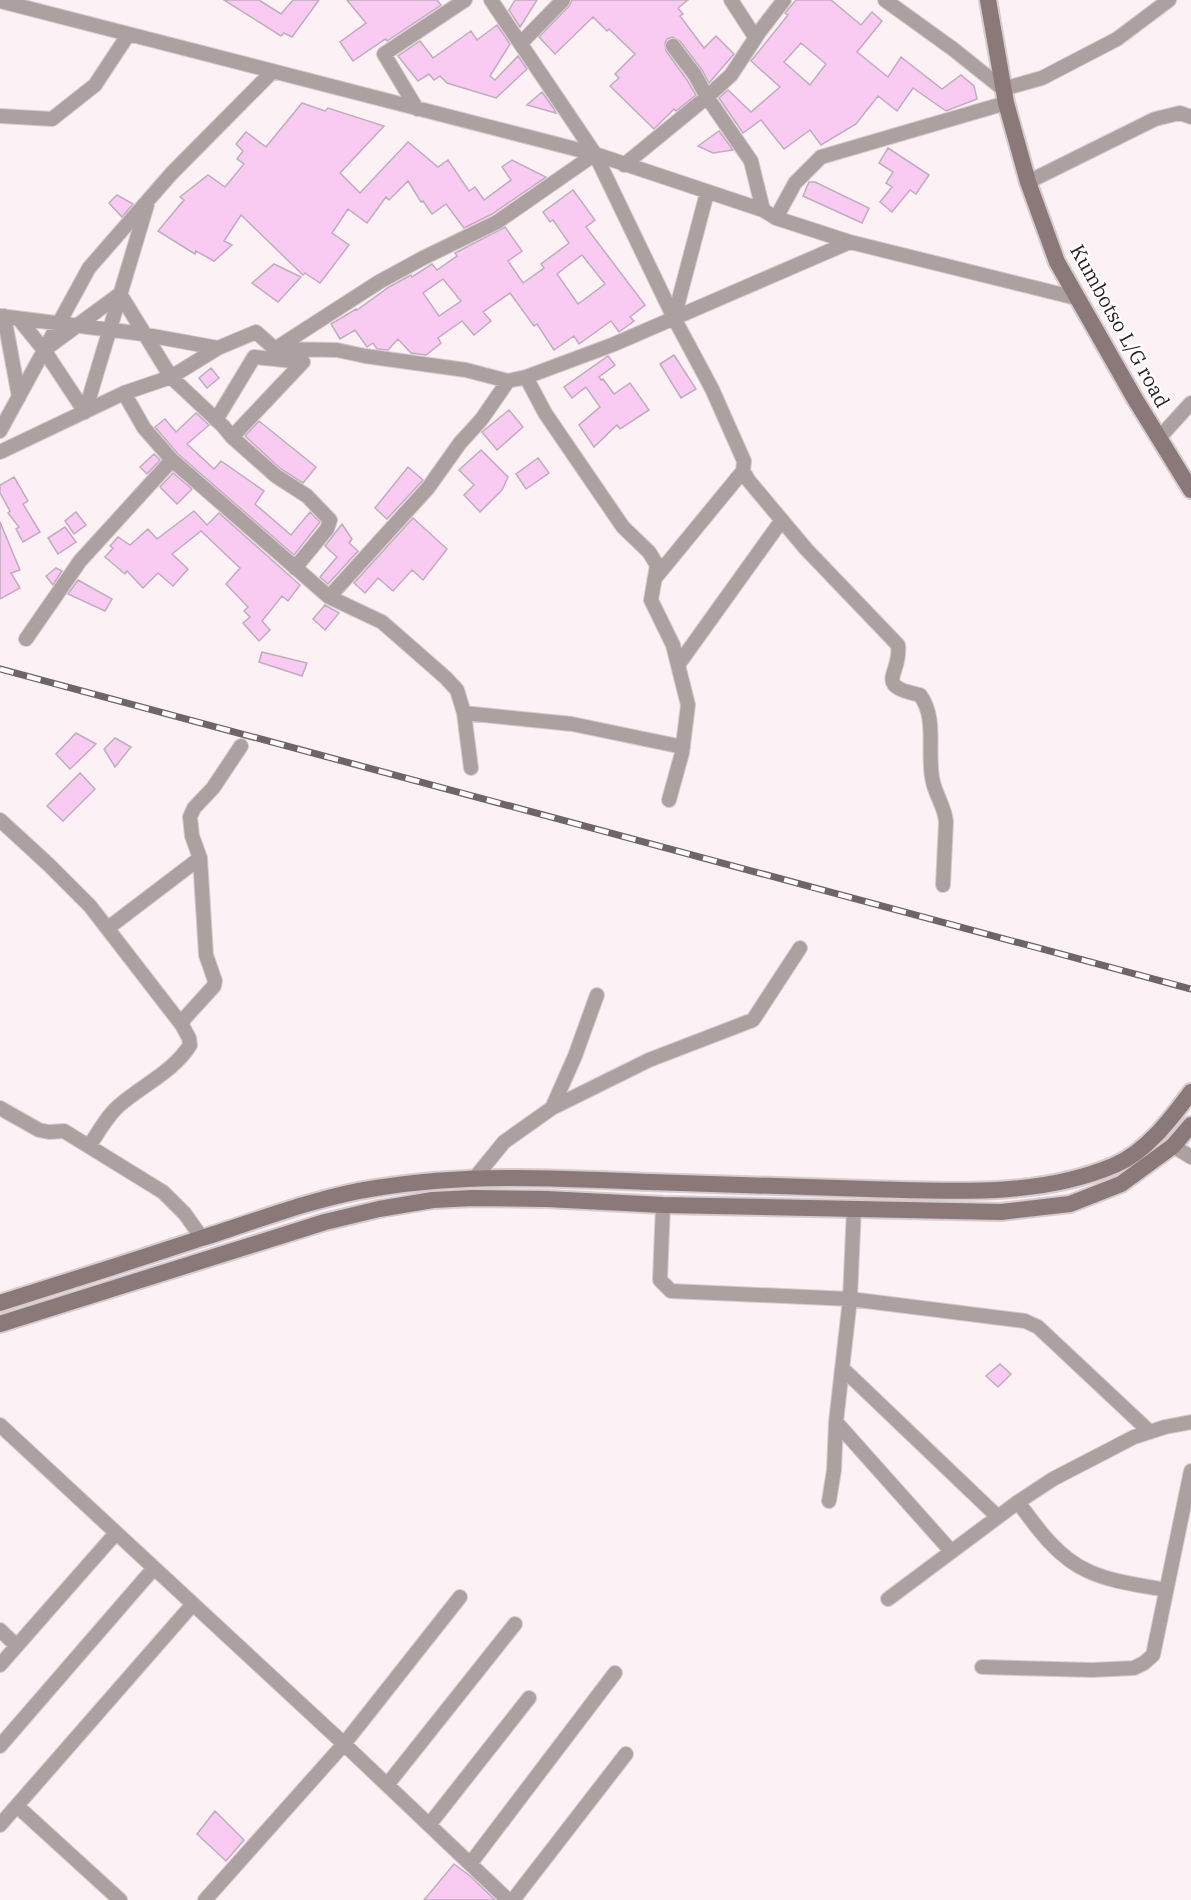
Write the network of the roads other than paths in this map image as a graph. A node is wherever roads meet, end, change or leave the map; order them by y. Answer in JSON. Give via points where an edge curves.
{"nodes":[{"id":1,"x":465,"y":0,"type":"edge"},
{"id":2,"x":491,"y":0,"type":"edge"},
{"id":3,"x":563,"y":0,"type":"edge"},
{"id":4,"x":731,"y":0,"type":"edge"},
{"id":5,"x":784,"y":0,"type":"edge"},
{"id":6,"x":885,"y":0,"type":"edge"},
{"id":7,"x":988,"y":0,"type":"edge"},
{"id":8,"x":1169,"y":0,"type":"edge"},
{"id":9,"x":0,"y":1,"type":"edge"},
{"id":10,"x":128,"y":35,"type":"junction"},
{"id":11,"x":756,"y":37,"type":"junction"},
{"id":12,"x":521,"y":43,"type":"junction"},
{"id":13,"x":673,"y":46,"type":"dead end"},
{"id":14,"x":272,"y":72,"type":"junction"},
{"id":15,"x":1004,"y":96,"type":"junction"},
{"id":16,"x":707,"y":97,"type":"junction"},
{"id":17,"x":417,"y":109,"type":"junction"},
{"id":18,"x":0,"y":116,"type":"edge"},
{"id":19,"x":1191,"y":117,"type":"edge"},
{"id":20,"x":595,"y":154,"type":"junction"},
{"id":21,"x":624,"y":165,"type":"junction"},
{"id":22,"x":1028,"y":182,"type":"junction"},
{"id":23,"x":707,"y":193,"type":"junction"},
{"id":24,"x":148,"y":200,"type":"junction"},
{"id":25,"x":763,"y":210,"type":"junction"},
{"id":26,"x":776,"y":218,"type":"junction"},
{"id":27,"x":850,"y":242,"type":"junction"},
{"id":28,"x":120,"y":294,"type":"junction"},
{"id":29,"x":1076,"y":298,"type":"junction"},
{"id":30,"x":2,"y":316,"type":"edge"},
{"id":31,"x":18,"y":318,"type":"junction"},
{"id":32,"x":674,"y":318,"type":"junction"},
{"id":33,"x":59,"y":323,"type":"junction"},
{"id":34,"x":79,"y":326,"type":"junction"},
{"id":35,"x":109,"y":330,"type":"junction"},
{"id":36,"x":146,"y":335,"type":"junction"},
{"id":37,"x":218,"y":348,"type":"junction"},
{"id":38,"x":275,"y":349,"type":"junction"},
{"id":39,"x":44,"y":350,"type":"junction"},
{"id":40,"x":171,"y":377,"type":"junction"},
{"id":41,"x":526,"y":377,"type":"junction"},
{"id":42,"x":508,"y":381,"type":"junction"},
{"id":43,"x":124,"y":393,"type":"junction"},
{"id":44,"x":19,"y":397,"type":"junction"},
{"id":45,"x":1191,"y":403,"type":"edge"},
{"id":46,"x":85,"y":412,"type":"junction"},
{"id":47,"x":216,"y":420,"type":"junction"},
{"id":48,"x":0,"y":431,"type":"edge"},
{"id":49,"x":232,"y":437,"type":"junction"},
{"id":50,"x":1159,"y":438,"type":"junction"},
{"id":51,"x":0,"y":452,"type":"edge"},
{"id":52,"x":172,"y":460,"type":"junction"},
{"id":53,"x":743,"y":471,"type":"junction"},
{"id":54,"x":1191,"y":490,"type":"edge"},
{"id":55,"x":782,"y":520,"type":"junction"},
{"id":56,"x":295,"y":567,"type":"junction"},
{"id":57,"x":656,"y":577,"type":"junction"},
{"id":58,"x":328,"y":597,"type":"junction"},
{"id":59,"x":26,"y":639,"type":"dead end"},
{"id":60,"x":678,"y":665,"type":"junction"},
{"id":61,"x":464,"y":713,"type":"junction"},
{"id":62,"x":241,"y":746,"type":"dead end"},
{"id":63,"x":683,"y":747,"type":"junction"},
{"id":64,"x":471,"y":768,"type":"dead end"},
{"id":65,"x":669,"y":800,"type":"dead end"},
{"id":66,"x":0,"y":820,"type":"edge"},
{"id":67,"x":200,"y":858,"type":"junction"},
{"id":68,"x":943,"y":885,"type":"dead end"},
{"id":69,"x":108,"y":928,"type":"junction"},
{"id":70,"x":800,"y":948,"type":"dead end"},
{"id":71,"x":597,"y":995,"type":"dead end"},
{"id":72,"x":182,"y":1025,"type":"junction"},
{"id":73,"x":1191,"y":1092,"type":"edge"},
{"id":74,"x":0,"y":1108,"type":"edge"},
{"id":75,"x":552,"y":1108,"type":"junction"},
{"id":76,"x":1191,"y":1125,"type":"edge"},
{"id":77,"x":89,"y":1146,"type":"junction"},
{"id":78,"x":1173,"y":1146,"type":"junction"},
{"id":79,"x":1191,"y":1157,"type":"edge"},
{"id":80,"x":473,"y":1180,"type":"junction"},
{"id":81,"x":663,"y":1205,"type":"junction"},
{"id":82,"x":854,"y":1208,"type":"junction"},
{"id":83,"x":202,"y":1238,"type":"junction"},
{"id":84,"x":850,"y":1299,"type":"junction"},
{"id":85,"x":0,"y":1303,"type":"edge"},
{"id":86,"x":0,"y":1324,"type":"edge"},
{"id":87,"x":842,"y":1368,"type":"junction"},
{"id":88,"x":836,"y":1422,"type":"junction"},
{"id":89,"x":1191,"y":1422,"type":"edge"},
{"id":90,"x":0,"y":1425,"type":"edge"},
{"id":91,"x":1150,"y":1432,"type":"junction"},
{"id":92,"x":1191,"y":1471,"type":"edge"},
{"id":93,"x":829,"y":1501,"type":"dead end"},
{"id":94,"x":1018,"y":1502,"type":"junction"},
{"id":95,"x":998,"y":1517,"type":"junction"},
{"id":96,"x":116,"y":1533,"type":"junction"},
{"id":97,"x":951,"y":1551,"type":"junction"},
{"id":98,"x":154,"y":1568,"type":"junction"},
{"id":99,"x":1166,"y":1590,"type":"junction"},
{"id":100,"x":460,"y":1597,"type":"dead end"},
{"id":101,"x":888,"y":1599,"type":"dead end"},
{"id":102,"x":193,"y":1604,"type":"junction"},
{"id":103,"x":515,"y":1624,"type":"dead end"},
{"id":104,"x":0,"y":1630,"type":"edge"},
{"id":105,"x":16,"y":1646,"type":"junction"},
{"id":106,"x":0,"y":1665,"type":"edge"},
{"id":107,"x":982,"y":1666,"type":"dead end"},
{"id":108,"x":615,"y":1673,"type":"dead end"},
{"id":109,"x":529,"y":1698,"type":"dead end"},
{"id":110,"x":344,"y":1744,"type":"junction"},
{"id":111,"x":0,"y":1746,"type":"edge"},
{"id":112,"x":626,"y":1754,"type":"dead end"},
{"id":113,"x":387,"y":1785,"type":"junction"},
{"id":114,"x":17,"y":1806,"type":"junction"},
{"id":115,"x":0,"y":1825,"type":"edge"},
{"id":116,"x":429,"y":1825,"type":"junction"},
{"id":117,"x":470,"y":1864,"type":"junction"},
{"id":118,"x":120,"y":1900,"type":"edge"},
{"id":119,"x":205,"y":1900,"type":"edge"},
{"id":120,"x":508,"y":1900,"type":"edge"},
{"id":121,"x":513,"y":1900,"type":"edge"}],
"edges":[{"from":1,"to":17,"type":"street","via":[[384,54]]},
{"from":2,"to":12,"type":"street"},
{"from":3,"to":12,"type":"street"},
{"from":4,"to":11,"type":"street"},
{"from":5,"to":11,"type":"street"},
{"from":6,"to":15,"type":"street","via":[[960,54]]},
{"from":7,"to":15,"type":"main road","name":"Kumbotso L/G road"},
{"from":8,"to":15,"type":"street","via":[[1117,39]]},
{"from":9,"to":10,"type":"street"},
{"from":10,"to":14,"type":"street"},
{"from":10,"to":18,"type":"street","via":[[95,85],[52,119]]},
{"from":11,"to":16,"type":"street","via":[[731,75]]},
{"from":12,"to":20,"type":"street"},
{"from":13,"to":16,"type":"street"},
{"from":14,"to":17,"type":"street"},
{"from":14,"to":24,"type":"street"},
{"from":15,"to":22,"type":"main road","name":"Kumbotso L/G road"},
{"from":15,"to":26,"type":"street","via":[[821,157],[795,183]]},
{"from":16,"to":21,"type":"street"},
{"from":16,"to":25,"type":"street","via":[[751,162]]},
{"from":17,"to":20,"type":"street"},
{"from":19,"to":22,"type":"street","via":[[1180,113],[1155,119]]},
{"from":20,"to":21,"type":"street"},
{"from":20,"to":32,"type":"street"},
{"from":20,"to":38,"type":"street","via":[[497,222],[379,282]]},
{"from":21,"to":23,"type":"street"},
{"from":22,"to":29,"type":"main road","name":"Kumbotso L/G road","via":[[1057,262]]},
{"from":23,"to":25,"type":"street"},
{"from":23,"to":32,"type":"street"},
{"from":24,"to":28,"type":"street"},
{"from":24,"to":33,"type":"street","via":[[89,268]]},
{"from":25,"to":26,"type":"street"},
{"from":26,"to":27,"type":"street"},
{"from":27,"to":29,"type":"street"},
{"from":27,"to":32,"type":"street"},
{"from":28,"to":34,"type":"street"},
{"from":28,"to":35,"type":"street"},
{"from":28,"to":36,"type":"street"},
{"from":29,"to":50,"type":"main road","name":"Kumbotso L/G road"},
{"from":30,"to":31,"type":"street"},
{"from":30,"to":44,"type":"street"},
{"from":31,"to":33,"type":"street"},
{"from":31,"to":39,"type":"street"},
{"from":32,"to":41,"type":"street"},
{"from":32,"to":53,"type":"street","via":[[712,389],[744,461]]},
{"from":33,"to":34,"type":"street"},
{"from":33,"to":39,"type":"street"},
{"from":34,"to":35,"type":"street"},
{"from":34,"to":39,"type":"street"},
{"from":35,"to":36,"type":"street"},
{"from":35,"to":46,"type":"street"},
{"from":36,"to":37,"type":"street"},
{"from":36,"to":40,"type":"street"},
{"from":37,"to":38,"type":"street","via":[[256,332]]},
{"from":37,"to":40,"type":"street"},
{"from":38,"to":42,"type":"street","via":[[337,350],[466,370]]},
{"from":39,"to":44,"type":"street"},
{"from":39,"to":46,"type":"street"},
{"from":40,"to":43,"type":"street"},
{"from":40,"to":47,"type":"street"},
{"from":41,"to":42,"type":"street"},
{"from":41,"to":57,"type":"street","via":[[545,413],[623,527],[649,552],[657,565]]},
{"from":42,"to":58,"type":"street","via":[[428,488]]},
{"from":43,"to":46,"type":"street"},
{"from":43,"to":52,"type":"street","via":[[144,428]]},
{"from":44,"to":48,"type":"street"},
{"from":45,"to":50,"type":"street"},
{"from":46,"to":51,"type":"street"},
{"from":47,"to":49,"type":"street"},
{"from":47,"to":49,"type":"street","via":[[254,357],[303,362]]},
{"from":49,"to":56,"type":"street","via":[[276,476],[307,496],[330,520]]},
{"from":50,"to":54,"type":"main road","name":"Kumbotso L/G road"},
{"from":52,"to":56,"type":"street"},
{"from":52,"to":59,"type":"street","via":[[80,561]]},
{"from":53,"to":55,"type":"street"},
{"from":53,"to":57,"type":"street"},
{"from":55,"to":60,"type":"street"},
{"from":55,"to":68,"type":"street","via":[[898,645],[894,684],[902,692],[920,695],[925,702],[933,782],[946,822]]},
{"from":56,"to":58,"type":"street"},
{"from":57,"to":60,"type":"street","via":[[651,600],[673,645]]},
{"from":58,"to":61,"type":"street","via":[[382,622],[409,644],[457,690]]},
{"from":60,"to":63,"type":"street","via":[[688,705]]},
{"from":61,"to":63,"type":"street","via":[[572,723]]},
{"from":61,"to":64,"type":"street"},
{"from":62,"to":67,"type":"street","via":[[190,817]]},
{"from":63,"to":65,"type":"street"},
{"from":66,"to":69,"type":"street"},
{"from":67,"to":69,"type":"street"},
{"from":67,"to":72,"type":"street","via":[[206,955],[215,981]]},
{"from":69,"to":72,"type":"street"},
{"from":70,"to":75,"type":"street","via":[[753,1020],[650,1060]]},
{"from":71,"to":75,"type":"street"},
{"from":72,"to":77,"type":"street","via":[[189,1038],[187,1050],[119,1105]]},
{"from":73,"to":80,"type":"main road","via":[[1150,1141],[1117,1164],[1062,1182],[1015,1189],[547,1178]]},
{"from":74,"to":77,"type":"street","via":[[39,1130],[64,1131]]},
{"from":75,"to":80,"type":"street","via":[[504,1142]]},
{"from":76,"to":78,"type":"main road"},
{"from":77,"to":83,"type":"street","via":[[163,1192]]},
{"from":78,"to":79,"type":"street"},
{"from":78,"to":82,"type":"main road","via":[[1121,1184],[1070,1203],[1001,1212]]},
{"from":80,"to":83,"type":"main road","via":[[374,1188]]},
{"from":81,"to":82,"type":"main road"},
{"from":81,"to":84,"type":"street","via":[[660,1280],[671,1291]]},
{"from":81,"to":86,"type":"main road","via":[[473,1198],[379,1209],[325,1222]]},
{"from":82,"to":84,"type":"street"},
{"from":83,"to":85,"type":"main road"},
{"from":84,"to":87,"type":"street"},
{"from":84,"to":91,"type":"street","via":[[1025,1321],[1038,1327]]},
{"from":87,"to":88,"type":"street"},
{"from":87,"to":95,"type":"street"},
{"from":88,"to":93,"type":"street"},
{"from":88,"to":97,"type":"street"},
{"from":89,"to":91,"type":"street"},
{"from":90,"to":96,"type":"street"},
{"from":91,"to":94,"type":"street","via":[[1053,1479]]},
{"from":92,"to":99,"type":"street"},
{"from":94,"to":95,"type":"street"},
{"from":94,"to":99,"type":"street","via":[[1041,1534],[1088,1571]]},
{"from":95,"to":97,"type":"street"},
{"from":96,"to":98,"type":"street"},
{"from":96,"to":105,"type":"street"},
{"from":97,"to":101,"type":"street"},
{"from":98,"to":102,"type":"street"},
{"from":98,"to":111,"type":"street"},
{"from":99,"to":107,"type":"street","via":[[1153,1655],[1134,1668]]},
{"from":100,"to":110,"type":"street"},
{"from":102,"to":110,"type":"street"},
{"from":102,"to":114,"type":"street"},
{"from":103,"to":113,"type":"street"},
{"from":104,"to":105,"type":"street"},
{"from":105,"to":106,"type":"street"},
{"from":108,"to":117,"type":"street"},
{"from":109,"to":116,"type":"street"},
{"from":110,"to":113,"type":"street"},
{"from":110,"to":119,"type":"street"},
{"from":112,"to":121,"type":"street"},
{"from":113,"to":116,"type":"street"},
{"from":114,"to":115,"type":"street"},
{"from":114,"to":118,"type":"street"},
{"from":116,"to":117,"type":"street"},
{"from":117,"to":120,"type":"street"}]}
